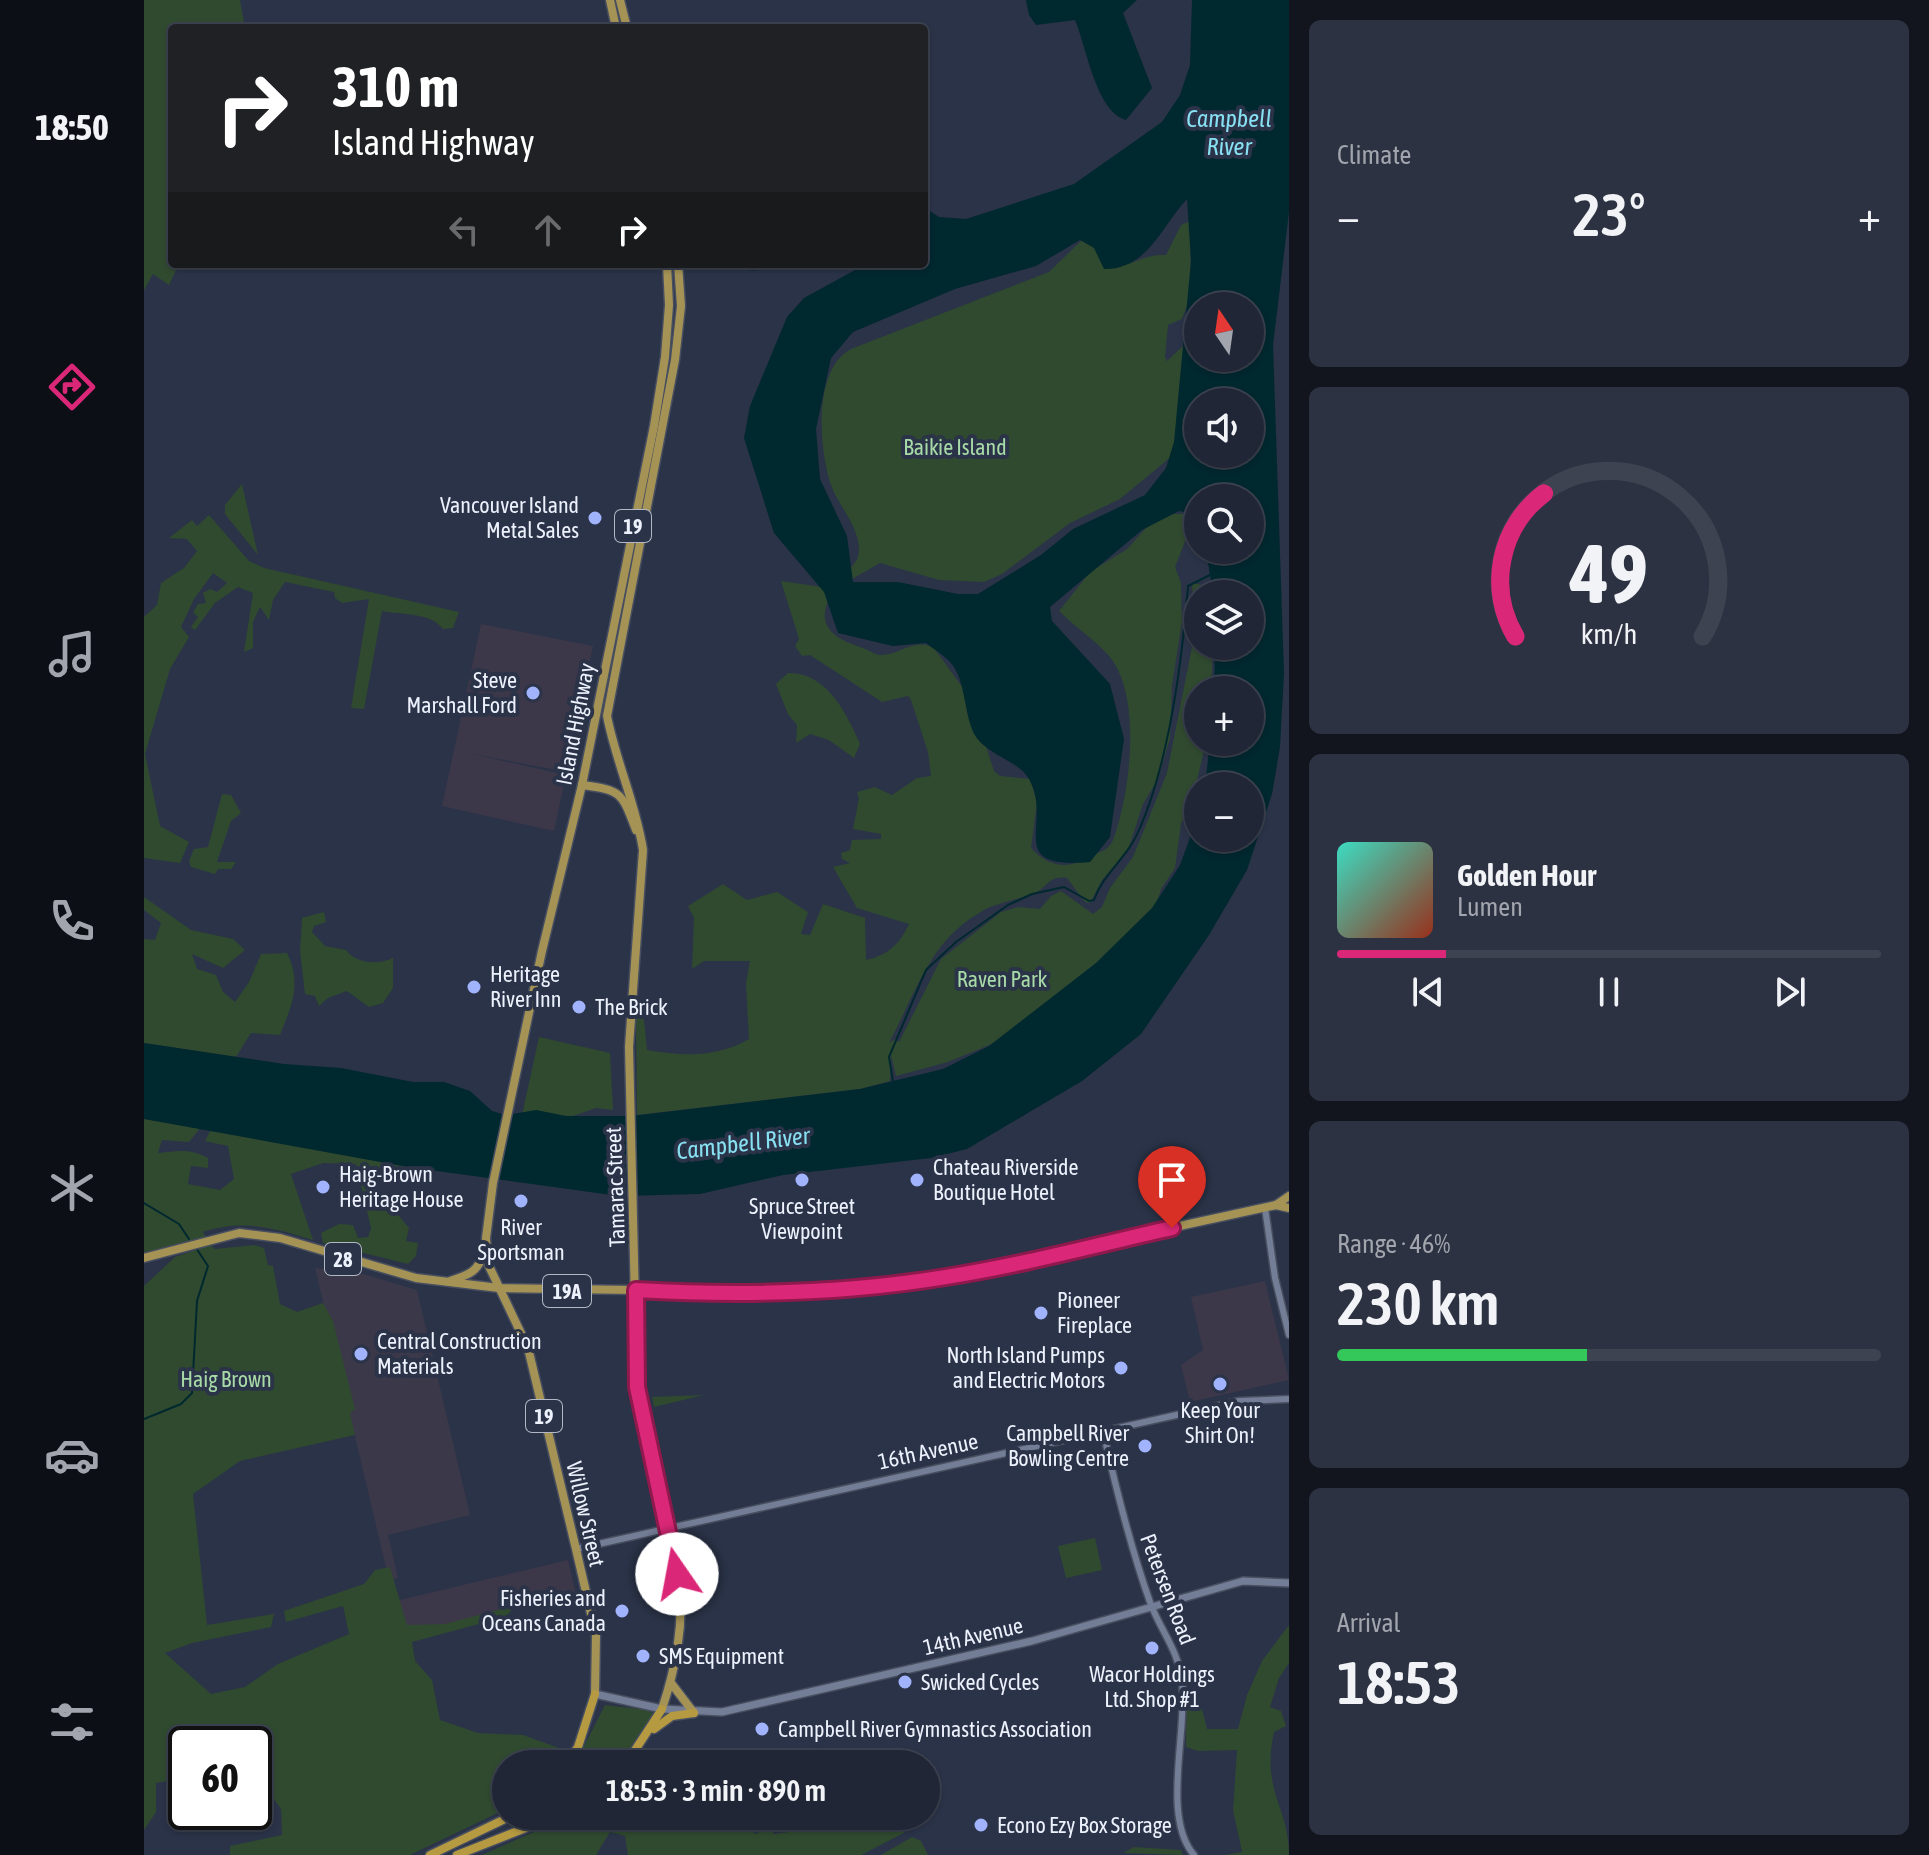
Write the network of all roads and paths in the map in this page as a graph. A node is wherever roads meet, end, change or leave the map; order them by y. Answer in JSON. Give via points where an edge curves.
{"nodes":[{"id":1,"x":610,"y":0,"type":"edge"},
{"id":2,"x":620,"y":0,"type":"edge"},
{"id":3,"x":615,"y":24,"type":"edge"},
{"id":4,"x":626,"y":24,"type":"edge"},
{"id":5,"x":667,"y":268,"type":"edge"},
{"id":6,"x":678,"y":268,"type":"edge"},
{"id":7,"x":582,"y":785,"type":"junction"},
{"id":8,"x":643,"y":850,"type":"junction"},
{"id":9,"x":493,"y":1187,"type":"joint"},
{"id":10,"x":1289,"y":1196,"type":"edge"},
{"id":11,"x":1276,"y":1205,"type":"junction"},
{"id":12,"x":1265,"y":1208,"type":"junction"},
{"id":13,"x":1289,"y":1208,"type":"edge"},
{"id":14,"x":486,"y":1238,"type":"junction"},
{"id":15,"x":144,"y":1258,"type":"edge"},
{"id":16,"x":448,"y":1282,"type":"junction"},
{"id":17,"x":499,"y":1288,"type":"junction"},
{"id":18,"x":636,"y":1290,"type":"junction"},
{"id":19,"x":1289,"y":1335,"type":"edge"},
{"id":20,"x":1289,"y":1399,"type":"edge"},
{"id":21,"x":1103,"y":1431,"type":"junction"},
{"id":22,"x":667,"y":1527,"type":"junction"},
{"id":23,"x":576,"y":1549,"type":"junction"},
{"id":24,"x":1289,"y":1583,"type":"edge"},
{"id":25,"x":1151,"y":1606,"type":"junction"},
{"id":26,"x":671,"y":1683,"type":"junction"},
{"id":27,"x":595,"y":1694,"type":"junction"},
{"id":28,"x":662,"y":1709,"type":"junction"},
{"id":29,"x":694,"y":1713,"type":"junction"},
{"id":30,"x":650,"y":1732,"type":"junction"},
{"id":31,"x":576,"y":1750,"type":"edge"},
{"id":32,"x":636,"y":1750,"type":"edge"},
{"id":33,"x":492,"y":1825,"type":"edge"},
{"id":34,"x":520,"y":1830,"type":"edge"},
{"id":35,"x":430,"y":1855,"type":"edge"},
{"id":36,"x":457,"y":1855,"type":"edge"},
{"id":37,"x":1194,"y":1855,"type":"edge"}],
"edges":[{"from":1,"to":3,"type":"main road"},
{"from":2,"to":4,"type":"main road"},
{"from":5,"to":7,"type":"main road","name":"Island Highway","number":"19","via":[[663,371]]},
{"from":6,"to":8,"type":"main road","name":"Island Highway","number":"19","via":[[681,306],[675,360],[607,716],[616,762],[639,819]]},
{"from":7,"to":8,"type":"main road","via":[[614,789],[624,797]]},
{"from":7,"to":9,"type":"main road","name":"Island Highway","number":"19"},
{"from":8,"to":18,"type":"main road","name":"Tamarac Street","number":"19","via":[[629,1047]]},
{"from":9,"to":14,"type":"main road","name":"Willow Street","number":"19"},
{"from":10,"to":11,"type":"main road","number":"19A"},
{"from":11,"to":12,"type":"main road","number":"19A"},
{"from":11,"to":13,"type":"main road","number":"19A"},
{"from":12,"to":18,"type":"main road","number":"19A","via":[[945,1277],[808,1292],[719,1295]]},
{"from":12,"to":19,"type":"street"},
{"from":14,"to":16,"type":"main road","via":[[481,1263],[472,1274]]},
{"from":14,"to":17,"type":"main road","name":"Willow Street","number":"19","via":[[488,1264]]},
{"from":15,"to":16,"type":"main road","number":"28","via":[[239,1233],[280,1238],[381,1270]]},
{"from":16,"to":17,"type":"main road","number":"28"},
{"from":17,"to":18,"type":"main road","number":"19A"},
{"from":17,"to":23,"type":"main road","name":"Willow Street","number":"19","via":[[528,1348]]},
{"from":18,"to":22,"type":"main road","name":"Tamarac Street","number":"19","via":[[637,1387]]},
{"from":20,"to":21,"type":"street","name":"16th Avenue","via":[[1239,1401]]},
{"from":21,"to":22,"type":"street","name":"16th Avenue"},
{"from":21,"to":25,"type":"street","name":"Petersen Road"},
{"from":22,"to":23,"type":"street","name":"16th Avenue"},
{"from":22,"to":26,"type":"main road","name":"Tamarac Street","number":"19","via":[[682,1611]]},
{"from":23,"to":27,"type":"main road","name":"Willow Street","number":"19","via":[[596,1635]]},
{"from":24,"to":25,"type":"main road","name":"14th Avenue","via":[[1243,1581]]},
{"from":25,"to":29,"type":"main road","name":"14th Avenue","via":[[1032,1641],[722,1712]]},
{"from":25,"to":37,"type":"street","name":"Petersen Road","via":[[1171,1640],[1182,1682],[1179,1823]]},
{"from":26,"to":28,"type":"main road","name":"Tamarac Street","number":"19"},
{"from":26,"to":29,"type":"main road"},
{"from":27,"to":28,"type":"main road"},
{"from":27,"to":31,"type":"highway","number":"19"},
{"from":28,"to":29,"type":"main road","name":"14th Avenue"},
{"from":28,"to":30,"type":"highway","number":"19"},
{"from":29,"to":30,"type":"highway","via":[[672,1716]]},
{"from":30,"to":32,"type":"highway","number":"19"},
{"from":33,"to":35,"type":"highway"},
{"from":34,"to":36,"type":"highway"}]}
